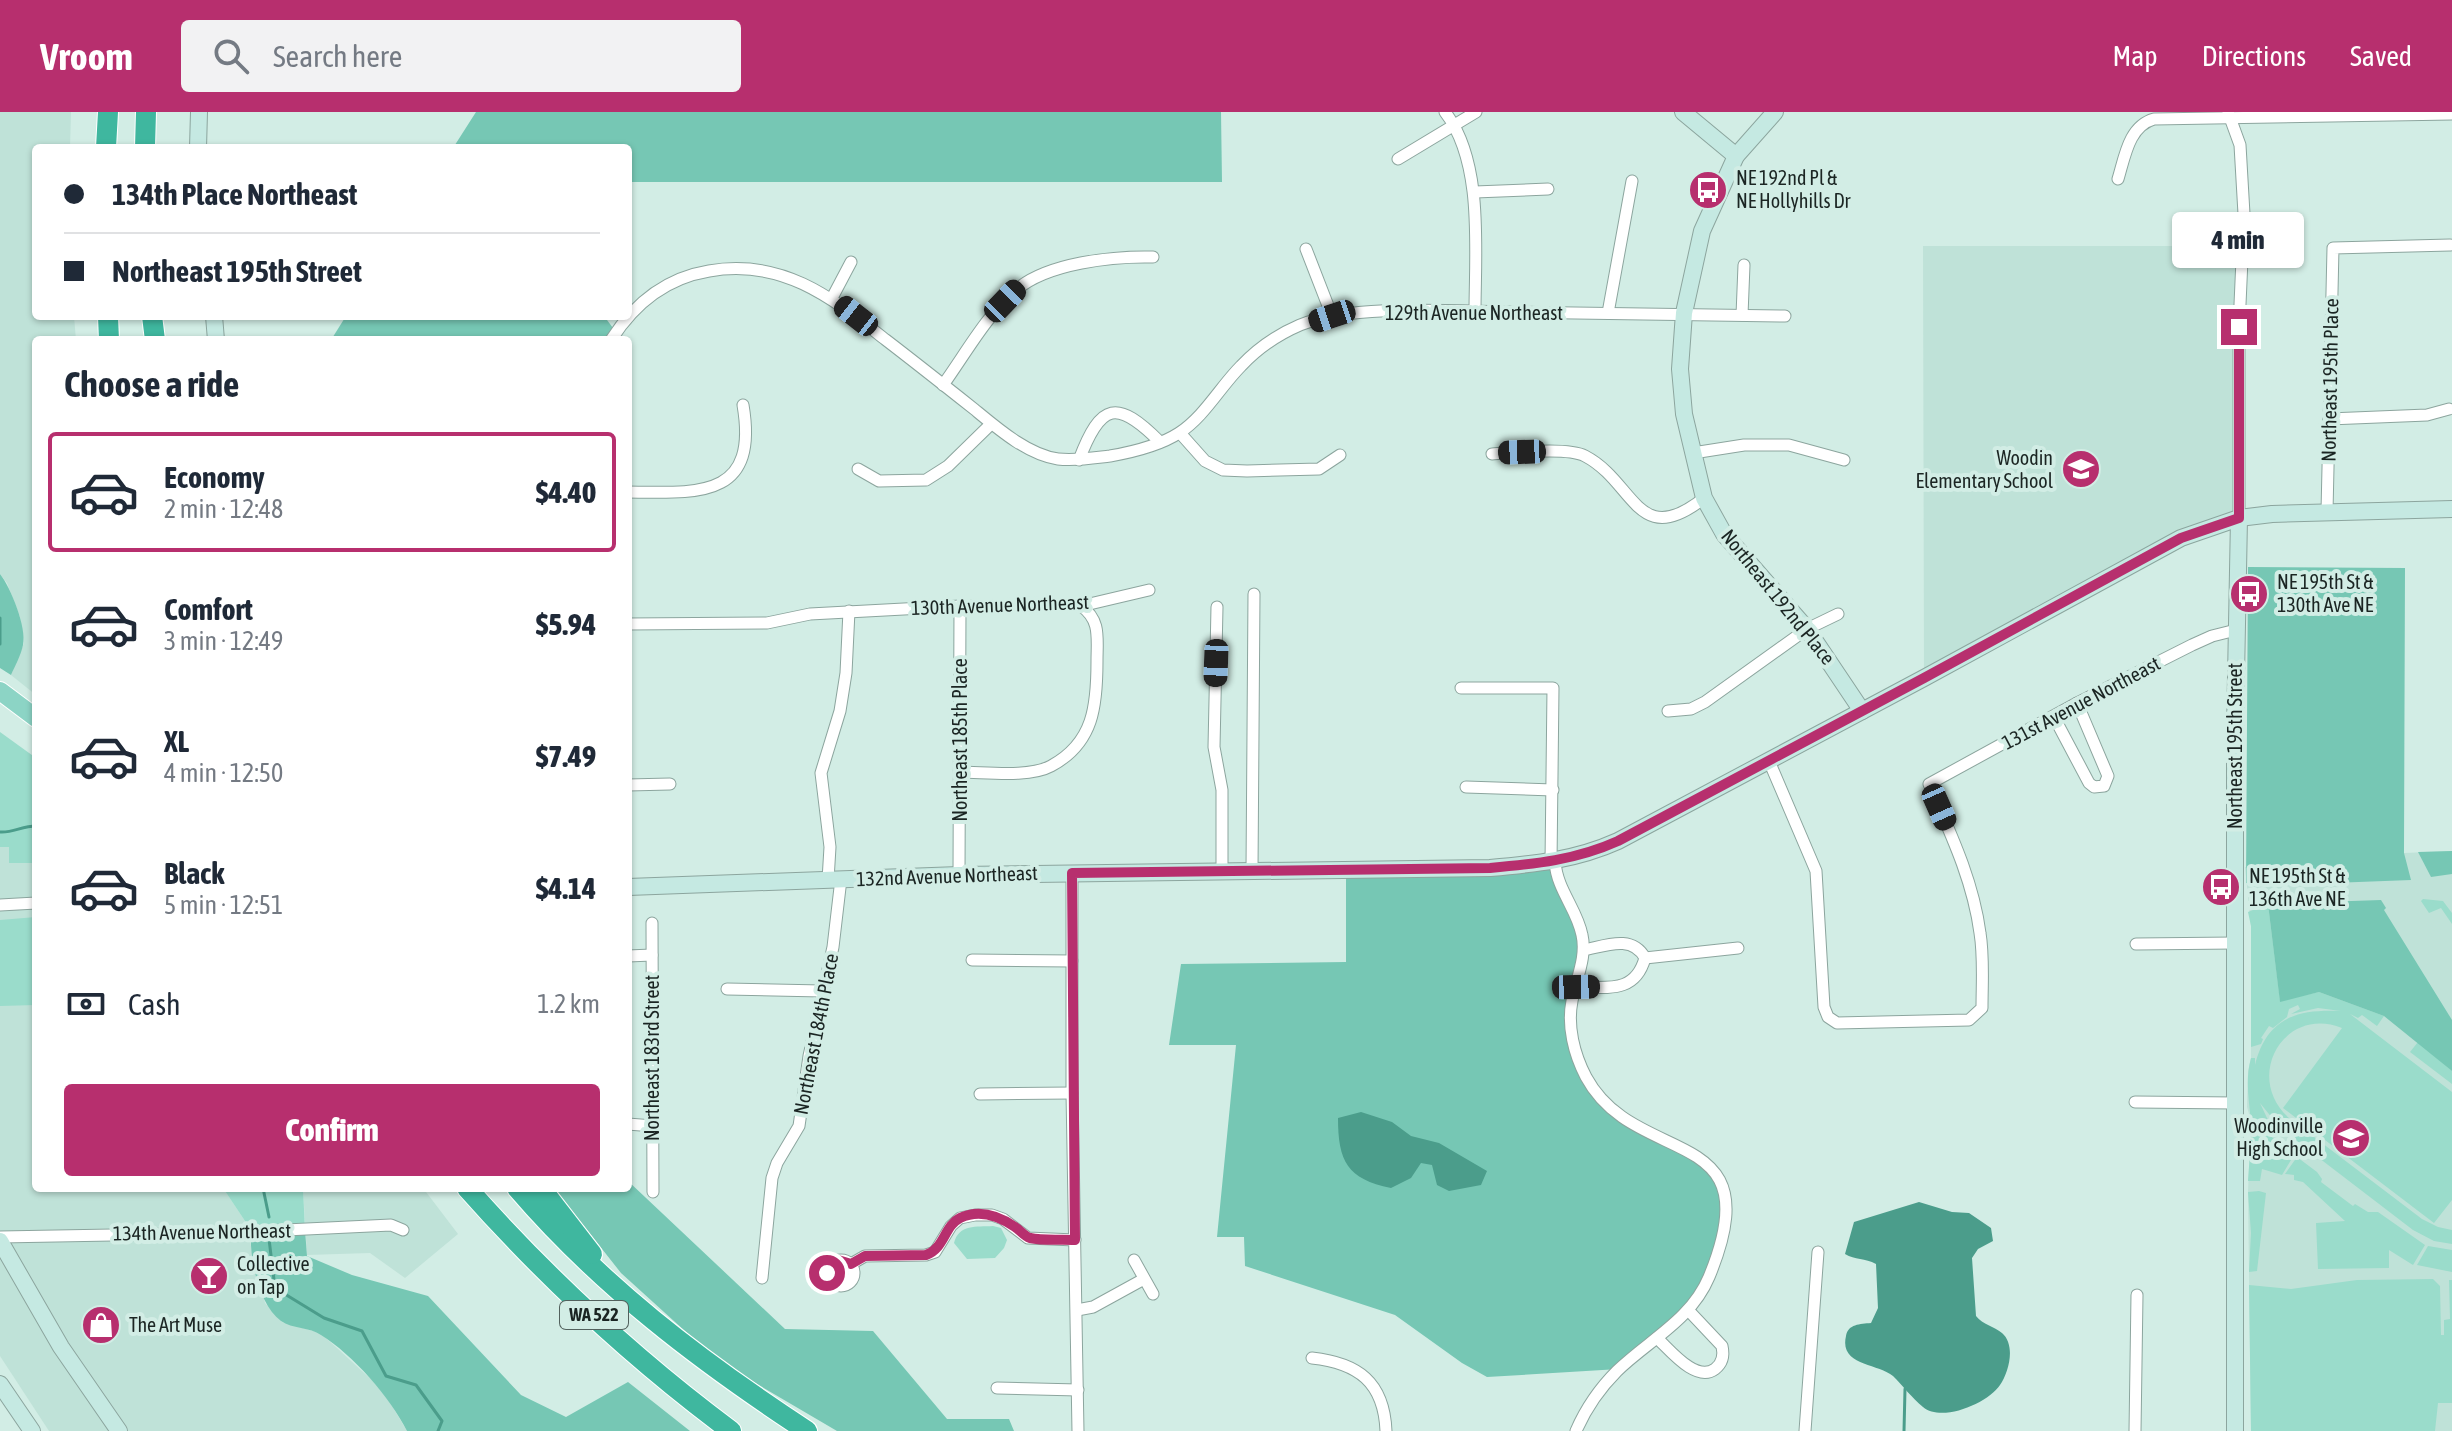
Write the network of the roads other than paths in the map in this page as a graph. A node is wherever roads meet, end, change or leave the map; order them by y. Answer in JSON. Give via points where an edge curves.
{"nodes":[{"id":1,"x":108,"y":112,"type":"edge"},
{"id":2,"x":146,"y":112,"type":"edge"},
{"id":3,"x":199,"y":112,"type":"edge"},
{"id":4,"x":1445,"y":112,"type":"edge"},
{"id":5,"x":1476,"y":112,"type":"edge"},
{"id":6,"x":1683,"y":112,"type":"edge"},
{"id":7,"x":1775,"y":112,"type":"edge"},
{"id":8,"x":2356,"y":113,"type":"edge"},
{"id":9,"x":2228,"y":114,"type":"edge"},
{"id":10,"x":2452,"y":114,"type":"edge"},
{"id":11,"x":1455,"y":124,"type":"junction"},
{"id":12,"x":106,"y":144,"type":"edge"},
{"id":13,"x":145,"y":144,"type":"edge"},
{"id":14,"x":198,"y":144,"type":"edge"},
{"id":15,"x":1736,"y":156,"type":"junction"},
{"id":16,"x":1398,"y":159,"type":"dead end"},
{"id":17,"x":2118,"y":179,"type":"dead end"},
{"id":18,"x":1632,"y":181,"type":"dead end"},
{"id":19,"x":1548,"y":189,"type":"dead end"},
{"id":20,"x":1475,"y":192,"type":"junction"},
{"id":21,"x":2450,"y":245,"type":"edge"},
{"id":22,"x":1306,"y":249,"type":"dead end"},
{"id":23,"x":1153,"y":257,"type":"dead end"},
{"id":24,"x":851,"y":262,"type":"dead end"},
{"id":25,"x":1744,"y":265,"type":"dead end"},
{"id":26,"x":832,"y":298,"type":"junction"},
{"id":27,"x":632,"y":311,"type":"edge"},
{"id":28,"x":1475,"y":312,"type":"junction"},
{"id":29,"x":1608,"y":313,"type":"junction"},
{"id":30,"x":1684,"y":313,"type":"junction"},
{"id":31,"x":1742,"y":315,"type":"junction"},
{"id":32,"x":1332,"y":316,"type":"junction"},
{"id":33,"x":1785,"y":316,"type":"dead end"},
{"id":34,"x":943,"y":385,"type":"junction"},
{"id":35,"x":743,"y":405,"type":"dead end"},
{"id":36,"x":2449,"y":409,"type":"dead end"},
{"id":37,"x":2329,"y":419,"type":"junction"},
{"id":38,"x":991,"y":424,"type":"junction"},
{"id":39,"x":1180,"y":433,"type":"junction"},
{"id":40,"x":1160,"y":442,"type":"junction"},
{"id":41,"x":1693,"y":453,"type":"junction"},
{"id":42,"x":1492,"y":454,"type":"dead end"},
{"id":43,"x":1340,"y":455,"type":"dead end"},
{"id":44,"x":1079,"y":460,"type":"junction"},
{"id":45,"x":1844,"y":460,"type":"dead end"},
{"id":46,"x":858,"y":469,"type":"dead end"},
{"id":47,"x":632,"y":492,"type":"edge"},
{"id":48,"x":1704,"y":498,"type":"junction"},
{"id":49,"x":2452,"y":509,"type":"edge"},
{"id":50,"x":2327,"y":512,"type":"junction"},
{"id":51,"x":2239,"y":518,"type":"junction"},
{"id":52,"x":1149,"y":590,"type":"dead end"},
{"id":53,"x":1254,"y":594,"type":"dead end"},
{"id":54,"x":960,"y":606,"type":"junction"},
{"id":55,"x":1081,"y":606,"type":"junction"},
{"id":56,"x":1217,"y":607,"type":"dead end"},
{"id":57,"x":849,"y":611,"type":"junction"},
{"id":58,"x":1838,"y":614,"type":"dead end"},
{"id":59,"x":632,"y":624,"type":"edge"},
{"id":60,"x":1807,"y":629,"type":"junction"},
{"id":61,"x":2236,"y":630,"type":"junction"},
{"id":62,"x":1461,"y":688,"type":"dead end"},
{"id":63,"x":2,"y":692,"type":"edge"},
{"id":64,"x":2077,"y":703,"type":"junction"},
{"id":65,"x":1668,"y":711,"type":"dead end"},
{"id":66,"x":1862,"y":711,"type":"junction"},
{"id":67,"x":32,"y":716,"type":"edge"},
{"id":68,"x":2054,"y":717,"type":"junction"},
{"id":69,"x":1769,"y":761,"type":"junction"},
{"id":70,"x":960,"y":772,"type":"junction"},
{"id":71,"x":670,"y":784,"type":"dead end"},
{"id":72,"x":632,"y":785,"type":"edge"},
{"id":73,"x":1466,"y":787,"type":"dead end"},
{"id":74,"x":1553,"y":790,"type":"junction"},
{"id":75,"x":1553,"y":863,"type":"junction"},
{"id":76,"x":1252,"y":871,"type":"junction"},
{"id":77,"x":1222,"y":872,"type":"junction"},
{"id":78,"x":1072,"y":873,"type":"junction"},
{"id":79,"x":959,"y":875,"type":"junction"},
{"id":80,"x":834,"y":879,"type":"junction"},
{"id":81,"x":632,"y":887,"type":"edge"},
{"id":82,"x":32,"y":903,"type":"edge"},
{"id":83,"x":0,"y":905,"type":"edge"},
{"id":84,"x":652,"y":923,"type":"dead end"},
{"id":85,"x":2235,"y":943,"type":"junction"},
{"id":86,"x":2136,"y":944,"type":"dead end"},
{"id":87,"x":1738,"y":948,"type":"dead end"},
{"id":88,"x":1584,"y":950,"type":"junction"},
{"id":89,"x":652,"y":955,"type":"junction"},
{"id":90,"x":632,"y":956,"type":"edge"},
{"id":91,"x":1645,"y":958,"type":"junction"},
{"id":92,"x":972,"y":960,"type":"dead end"},
{"id":93,"x":1072,"y":961,"type":"junction"},
{"id":94,"x":1576,"y":987,"type":"junction"},
{"id":95,"x":727,"y":989,"type":"dead end"},
{"id":96,"x":822,"y":991,"type":"junction"},
{"id":97,"x":1072,"y":1093,"type":"junction"},
{"id":98,"x":980,"y":1094,"type":"dead end"},
{"id":99,"x":2135,"y":1102,"type":"dead end"},
{"id":100,"x":2235,"y":1103,"type":"junction"},
{"id":101,"x":632,"y":1124,"type":"edge"},
{"id":102,"x":653,"y":1126,"type":"junction"},
{"id":103,"x":471,"y":1192,"type":"edge"},
{"id":104,"x":520,"y":1192,"type":"edge"},
{"id":105,"x":544,"y":1192,"type":"edge"},
{"id":106,"x":653,"y":1192,"type":"dead end"},
{"id":107,"x":403,"y":1230,"type":"dead end"},
{"id":108,"x":0,"y":1239,"type":"edge"},
{"id":109,"x":1075,"y":1240,"type":"junction"},
{"id":110,"x":1818,"y":1252,"type":"dead end"},
{"id":111,"x":1134,"y":1260,"type":"dead end"},
{"id":112,"x":851,"y":1264,"type":"dead end"},
{"id":113,"x":762,"y":1278,"type":"dead end"},
{"id":114,"x":1144,"y":1279,"type":"junction"},
{"id":115,"x":1153,"y":1294,"type":"dead end"},
{"id":116,"x":2137,"y":1295,"type":"dead end"},
{"id":117,"x":628,"y":1301,"type":"junction"},
{"id":118,"x":1077,"y":1310,"type":"junction"},
{"id":119,"x":1689,"y":1311,"type":"junction"},
{"id":120,"x":1657,"y":1338,"type":"junction"},
{"id":121,"x":1312,"y":1358,"type":"dead end"},
{"id":122,"x":0,"y":1384,"type":"edge"},
{"id":123,"x":997,"y":1388,"type":"dead end"},
{"id":124,"x":1078,"y":1390,"type":"junction"},
{"id":125,"x":32,"y":1431,"type":"edge"},
{"id":126,"x":119,"y":1431,"type":"edge"},
{"id":127,"x":731,"y":1431,"type":"edge"},
{"id":128,"x":807,"y":1431,"type":"edge"},
{"id":129,"x":1078,"y":1431,"type":"edge"},
{"id":130,"x":1386,"y":1431,"type":"edge"},
{"id":131,"x":1576,"y":1431,"type":"edge"},
{"id":132,"x":1805,"y":1431,"type":"edge"},
{"id":133,"x":2135,"y":1431,"type":"edge"},
{"id":134,"x":2235,"y":1431,"type":"edge"}],
"edges":[{"from":1,"to":12,"type":"highway"},
{"from":2,"to":13,"type":"highway"},
{"from":3,"to":14,"type":"main road"},
{"from":4,"to":11,"type":"street"},
{"from":5,"to":11,"type":"street"},
{"from":6,"to":15,"type":"main road"},
{"from":7,"to":15,"type":"main road","name":"Northeast 192nd Place"},
{"from":8,"to":9,"type":"street"},
{"from":8,"to":10,"type":"street"},
{"from":9,"to":17,"type":"street","via":[[2142,122],[2132,135]]},
{"from":9,"to":51,"type":"street","name":"Northeast 195th Street","via":[[2243,164]]},
{"from":11,"to":16,"type":"street"},
{"from":11,"to":20,"type":"street"},
{"from":15,"to":30,"type":"main road","name":"Northeast 192nd Place","via":[[1702,231]]},
{"from":18,"to":29,"type":"street"},
{"from":19,"to":20,"type":"street"},
{"from":20,"to":28,"type":"street"},
{"from":21,"to":37,"type":"street","name":"Northeast 195th Place","via":[[2333,248]]},
{"from":22,"to":32,"type":"street"},
{"from":23,"to":34,"type":"street","via":[[1123,256],[1039,275],[1016,289]]},
{"from":24,"to":26,"type":"street"},
{"from":25,"to":31,"type":"street"},
{"from":26,"to":27,"type":"street","name":"129th Avenue Northeast","via":[[793,278],[723,268],[668,284]]},
{"from":26,"to":34,"type":"street","name":"129th Avenue Northeast"},
{"from":28,"to":29,"type":"street","name":"129th Avenue Northeast"},
{"from":28,"to":32,"type":"street","name":"129th Avenue Northeast"},
{"from":29,"to":30,"type":"street","name":"129th Avenue Northeast"},
{"from":30,"to":31,"type":"street","name":"129th Avenue Northeast"},
{"from":30,"to":41,"type":"main road","name":"Northeast 192nd Place","via":[[1680,369]]},
{"from":31,"to":33,"type":"street","name":"129th Avenue Northeast"},
{"from":32,"to":39,"type":"street","name":"129th Avenue Northeast","via":[[1272,340],[1242,364]]},
{"from":34,"to":38,"type":"street","name":"129th Avenue Northeast"},
{"from":35,"to":47,"type":"street","via":[[744,452],[738,469],[724,480],[692,493]]},
{"from":36,"to":37,"type":"street","via":[[2427,415]]},
{"from":37,"to":50,"type":"street","name":"Northeast 195th Place"},
{"from":38,"to":44,"type":"street","name":"129th Avenue Northeast","via":[[1036,451]]},
{"from":38,"to":46,"type":"street","via":[[926,480],[879,481]]},
{"from":39,"to":40,"type":"street","name":"129th Avenue Northeast"},
{"from":39,"to":43,"type":"street","via":[[1205,461],[1223,470],[1319,469]]},
{"from":40,"to":44,"type":"street","name":"129th Avenue Northeast"},
{"from":40,"to":44,"type":"street","via":[[1129,414],[1115,412],[1097,422]]},
{"from":41,"to":45,"type":"street","via":[[1789,445]]},
{"from":41,"to":48,"type":"main road","name":"Northeast 192nd Place"},
{"from":42,"to":48,"type":"street","via":[[1583,455],[1650,517],[1687,512]]},
{"from":48,"to":60,"type":"main road","name":"Northeast 192nd Place","via":[[1724,534]]},
{"from":49,"to":50,"type":"main road"},
{"from":50,"to":51,"type":"main road"},
{"from":51,"to":61,"type":"main road","name":"Northeast 195th Street"},
{"from":51,"to":66,"type":"main road","name":"132nd Avenue Northeast","via":[[2181,538]]},
{"from":52,"to":55,"type":"street","name":"130th Avenue Northeast"},
{"from":53,"to":76,"type":"street"},
{"from":54,"to":55,"type":"street","name":"130th Avenue Northeast"},
{"from":54,"to":57,"type":"street","name":"130th Avenue Northeast"},
{"from":54,"to":70,"type":"street","name":"Northeast 185th Place"},
{"from":55,"to":70,"type":"street","via":[[1097,626],[1097,693],[1080,742],[1046,769]]},
{"from":56,"to":77,"type":"street","via":[[1214,747],[1222,790]]},
{"from":57,"to":59,"type":"street","name":"130th Avenue Northeast","via":[[767,623]]},
{"from":57,"to":80,"type":"street","name":"Northeast 184th Place","via":[[842,698],[821,773]]},
{"from":58,"to":60,"type":"street"},
{"from":60,"to":65,"type":"street","via":[[1705,702]]},
{"from":60,"to":66,"type":"main road","name":"Northeast 192nd Place"},
{"from":61,"to":64,"type":"street","name":"131st Avenue Northeast","via":[[2212,636]]},
{"from":61,"to":85,"type":"main road","name":"Northeast 195th Street"},
{"from":62,"to":74,"type":"street","via":[[1553,688]]},
{"from":63,"to":67,"type":"main road"},
{"from":64,"to":68,"type":"street","name":"131st Avenue Northeast"},
{"from":64,"to":68,"type":"street","via":[[2108,776],[2104,786],[2089,783]]},
{"from":66,"to":69,"type":"main road","name":"132nd Avenue Northeast"},
{"from":68,"to":69,"type":"street","name":"131st Avenue Northeast","via":[[1929,784],[1959,853],[1981,934],[1982,1008],[1969,1020],[1837,1023],[1828,1017],[1816,871]]},
{"from":69,"to":75,"type":"main road","name":"132nd Avenue Northeast","via":[[1618,841]]},
{"from":70,"to":79,"type":"street","name":"Northeast 185th Place"},
{"from":71,"to":72,"type":"street"},
{"from":73,"to":74,"type":"street"},
{"from":74,"to":75,"type":"street"},
{"from":75,"to":76,"type":"main road","name":"132nd Avenue Northeast"},
{"from":75,"to":88,"type":"street","via":[[1577,917]]},
{"from":76,"to":77,"type":"main road","name":"132nd Avenue Northeast"},
{"from":77,"to":78,"type":"main road","name":"132nd Avenue Northeast"},
{"from":78,"to":79,"type":"main road","name":"132nd Avenue Northeast"},
{"from":78,"to":93,"type":"street"},
{"from":79,"to":80,"type":"main road","name":"132nd Avenue Northeast"},
{"from":80,"to":81,"type":"main road","name":"132nd Avenue Northeast"},
{"from":80,"to":96,"type":"street","name":"Northeast 184th Place","via":[[833,947]]},
{"from":82,"to":83,"type":"street"},
{"from":84,"to":89,"type":"street","name":"Northeast 183rd Street"},
{"from":85,"to":86,"type":"street"},
{"from":85,"to":100,"type":"main road","name":"Northeast 195th Street"},
{"from":87,"to":91,"type":"street"},
{"from":88,"to":91,"type":"street","via":[[1626,943]]},
{"from":88,"to":94,"type":"street"},
{"from":89,"to":90,"type":"street"},
{"from":89,"to":102,"type":"street","name":"Northeast 183rd Street"},
{"from":91,"to":94,"type":"street","via":[[1636,979],[1627,985]]},
{"from":92,"to":93,"type":"street"},
{"from":93,"to":97,"type":"street"},
{"from":94,"to":119,"type":"street","via":[[1570,1018],[1573,1042],[1596,1093],[1641,1128],[1705,1160],[1726,1194],[1725,1228],[1710,1275]]},
{"from":95,"to":96,"type":"street"},
{"from":96,"to":113,"type":"street","name":"Northeast 184th Place","via":[[799,1126],[772,1178]]},
{"from":97,"to":98,"type":"street"},
{"from":97,"to":109,"type":"street"},
{"from":99,"to":100,"type":"street"},
{"from":100,"to":134,"type":"main road","name":"Northeast 195th Street"},
{"from":101,"to":102,"type":"street"},
{"from":102,"to":106,"type":"street","name":"Northeast 183rd Street"},
{"from":103,"to":127,"type":"highway","number":"WA 522","via":[[519,1246],[683,1396]]},
{"from":104,"to":117,"type":"highway","number":"WA 522","via":[[556,1234]]},
{"from":105,"to":117,"type":"highway"},
{"from":107,"to":108,"type":"street","name":"134th Avenue Northeast","via":[[391,1225]]},
{"from":108,"to":126,"type":"main road","via":[[61,1347]]},
{"from":109,"to":112,"type":"street","via":[[1028,1238],[1003,1219],[975,1215],[951,1226],[935,1252],[865,1256]]},
{"from":109,"to":118,"type":"street"},
{"from":110,"to":132,"type":"street"},
{"from":111,"to":114,"type":"street"},
{"from":114,"to":115,"type":"street"},
{"from":114,"to":118,"type":"street"},
{"from":116,"to":133,"type":"street"},
{"from":117,"to":128,"type":"highway","number":"WA 522","via":[[713,1368]]},
{"from":118,"to":124,"type":"street"},
{"from":119,"to":120,"type":"street"},
{"from":119,"to":120,"type":"street","via":[[1722,1346],[1719,1366],[1707,1373],[1689,1367]]},
{"from":120,"to":131,"type":"street","via":[[1600,1389]]},
{"from":121,"to":130,"type":"street","via":[[1346,1364],[1369,1381],[1379,1394]]},
{"from":122,"to":125,"type":"main road"},
{"from":123,"to":124,"type":"street"},
{"from":124,"to":129,"type":"street"}]}
